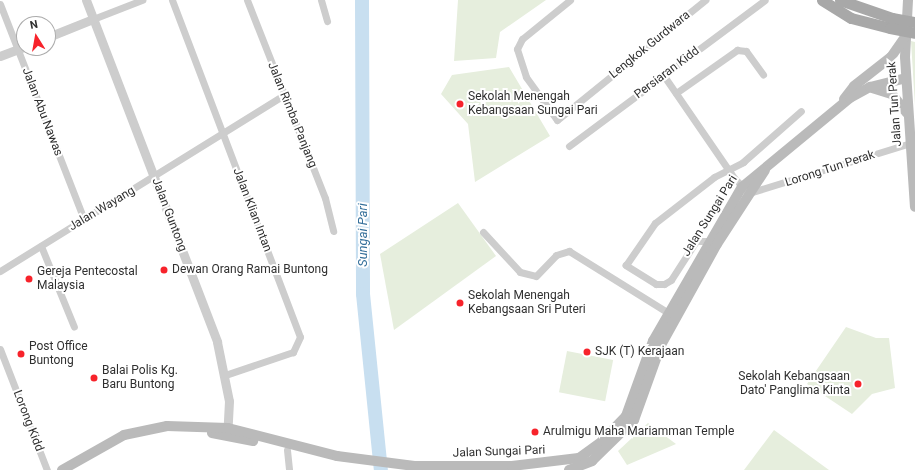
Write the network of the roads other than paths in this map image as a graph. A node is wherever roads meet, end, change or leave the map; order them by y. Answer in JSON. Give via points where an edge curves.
{"nodes":[{"id":1,"x":86,"y":0,"type":"edge"},
{"id":2,"x":142,"y":0,"type":"edge"},
{"id":3,"x":172,"y":0,"type":"edge"},
{"id":4,"x":247,"y":0,"type":"edge"},
{"id":5,"x":321,"y":0,"type":"edge"},
{"id":6,"x":570,"y":0,"type":"edge"},
{"id":7,"x":705,"y":0,"type":"edge"},
{"id":8,"x":765,"y":0,"type":"edge"},
{"id":9,"x":822,"y":0,"type":"edge"},
{"id":10,"x":840,"y":0,"type":"edge"},
{"id":11,"x":908,"y":0,"type":"edge"},
{"id":12,"x":0,"y":4,"type":"edge"},
{"id":13,"x":93,"y":19,"type":"junction"},
{"id":14,"x":327,"y":21,"type":"dead end"},
{"id":15,"x":915,"y":22,"type":"edge"},
{"id":16,"x":891,"y":23,"type":"junction"},
{"id":17,"x":56,"y":34,"type":"edge"},
{"id":18,"x":910,"y":35,"type":"edge"},
{"id":19,"x":16,"y":38,"type":"edge"},
{"id":20,"x":16,"y":50,"type":"edge"},
{"id":21,"x":0,"y":56,"type":"edge"},
{"id":22,"x":24,"y":56,"type":"edge"},
{"id":23,"x":763,"y":74,"type":"dead end"},
{"id":24,"x":664,"y":76,"type":"junction"},
{"id":25,"x":906,"y":78,"type":"junction"},
{"id":26,"x":870,"y":88,"type":"junction"},
{"id":27,"x":676,"y":93,"type":"junction"},
{"id":28,"x":284,"y":95,"type":"junction"},
{"id":29,"x":839,"y":107,"type":"junction"},
{"id":30,"x":801,"y":111,"type":"dead end"},
{"id":31,"x":909,"y":117,"type":"junction"},
{"id":32,"x":222,"y":134,"type":"junction"},
{"id":33,"x":911,"y":143,"type":"junction"},
{"id":34,"x":569,"y":146,"type":"dead end"},
{"id":35,"x":728,"y":170,"type":"junction"},
{"id":36,"x":154,"y":178,"type":"junction"},
{"id":37,"x":745,"y":190,"type":"junction"},
{"id":38,"x":915,"y":207,"type":"edge"},
{"id":39,"x":84,"y":220,"type":"junction"},
{"id":40,"x":333,"y":231,"type":"dead end"},
{"id":41,"x":483,"y":232,"type":"dead end"},
{"id":42,"x":709,"y":241,"type":"junction"},
{"id":43,"x":41,"y":246,"type":"junction"},
{"id":44,"x":0,"y":271,"type":"edge"},
{"id":45,"x":671,"y":280,"type":"junction"},
{"id":46,"x":683,"y":288,"type":"junction"},
{"id":47,"x":672,"y":315,"type":"junction"},
{"id":48,"x":74,"y":327,"type":"dead end"},
{"id":49,"x":0,"y":349,"type":"edge"},
{"id":50,"x":647,"y":372,"type":"junction"},
{"id":51,"x":225,"y":375,"type":"junction"},
{"id":52,"x":228,"y":431,"type":"junction"},
{"id":53,"x":287,"y":450,"type":"junction"},
{"id":54,"x":336,"y":458,"type":"junction"},
{"id":55,"x":474,"y":468,"type":"edge"},
{"id":56,"x":47,"y":470,"type":"edge"},
{"id":57,"x":62,"y":470,"type":"edge"},
{"id":58,"x":75,"y":470,"type":"edge"},
{"id":59,"x":289,"y":470,"type":"edge"},
{"id":60,"x":400,"y":470,"type":"edge"},
{"id":61,"x":569,"y":470,"type":"edge"}],
"edges":[{"from":1,"to":13,"type":"street","name":"Jalan Guntong"},
{"from":2,"to":13,"type":"street"},
{"from":3,"to":32,"type":"street","name":"Jalan Klian Intan"},
{"from":4,"to":28,"type":"street","name":"Jalan Rimba Panjang"},
{"from":5,"to":14,"type":"street"},
{"from":6,"to":7,"type":"street","name":"Lengkok Gurdwara","via":[[522,39],[517,49],[518,60],[535,91],[557,120]]},
{"from":8,"to":24,"type":"street","name":"Persiaran Kidd"},
{"from":9,"to":16,"type":"main road","via":[[852,18]]},
{"from":10,"to":16,"type":"main road"},
{"from":11,"to":18,"type":"main road","name":"Jalan Tun Perak"},
{"from":12,"to":19,"type":"street","name":"Jalan Abu Nawas"},
{"from":13,"to":17,"type":"street"},
{"from":13,"to":36,"type":"street","name":"Jalan Guntong"},
{"from":15,"to":16,"type":"main road","bridge":true},
{"from":16,"to":18,"type":"main road","bridge":true},
{"from":18,"to":25,"type":"main road","name":"Jalan Tun Perak"},
{"from":18,"to":29,"type":"main road","via":[[891,57],[854,86]]},
{"from":20,"to":21,"type":"street"},
{"from":22,"to":39,"type":"street","name":"Jalan Abu Nawas"},
{"from":23,"to":27,"type":"street","via":[[746,51],[737,50]]},
{"from":24,"to":27,"type":"street"},
{"from":24,"to":34,"type":"street","name":"Persiaran Kidd"},
{"from":25,"to":26,"type":"main road","name":"Jalan Sungai Pari"},
{"from":25,"to":31,"type":"main road","name":"Jalan Tun Perak"},
{"from":26,"to":29,"type":"main road","name":"Jalan Sungai Pari"},
{"from":26,"to":31,"type":"main road","via":[[892,94]]},
{"from":27,"to":35,"type":"street"},
{"from":28,"to":32,"type":"street","name":"Jalan Wayang"},
{"from":28,"to":40,"type":"street","name":"Jalan Rimba Panjang","via":[[325,198]]},
{"from":29,"to":37,"type":"main road","name":"Jalan Sungai Pari","via":[[780,154]]},
{"from":30,"to":35,"type":"street","via":[[743,162]]},
{"from":31,"to":33,"type":"main road","name":"Jalan Tun Perak"},
{"from":32,"to":36,"type":"street","name":"Jalan Wayang"},
{"from":32,"to":51,"type":"street","name":"Jalan Klian Intan","via":[[300,337],[293,352]]},
{"from":33,"to":37,"type":"street","name":"Lorong Tun Perak"},
{"from":33,"to":38,"type":"main road","name":"Jalan Tun Perak"},
{"from":35,"to":37,"type":"street"},
{"from":35,"to":45,"type":"street","via":[[655,223],[626,265],[656,284]]},
{"from":36,"to":39,"type":"street","name":"Jalan Wayang"},
{"from":36,"to":51,"type":"street","name":"Jalan Guntong","via":[[217,342]]},
{"from":37,"to":42,"type":"main road","name":"Jalan Sungai Pari"},
{"from":37,"to":47,"type":"main road","name":"Jalan Sungai Pari"},
{"from":39,"to":43,"type":"street","name":"Jalan Wayang"},
{"from":41,"to":47,"type":"street","via":[[520,272],[536,276],[556,255],[569,251]]},
{"from":42,"to":45,"type":"street","via":[[696,241]]},
{"from":42,"to":46,"type":"main road","name":"Jalan Sungai Pari"},
{"from":43,"to":44,"type":"street","name":"Jalan Wayang"},
{"from":43,"to":48,"type":"street"},
{"from":45,"to":46,"type":"street"},
{"from":46,"to":47,"type":"main road","name":"Jalan Sungai Pari"},
{"from":47,"to":50,"type":"main road","name":"Jalan Sungai Pari"},
{"from":49,"to":56,"type":"street","name":"Lorong Kidd"},
{"from":50,"to":55,"type":"main road","name":"Jalan Sungai Pari","via":[[626,416],[587,453],[560,463]]},
{"from":50,"to":61,"type":"main road","name":"Jalan Sungai Pari","via":[[634,420],[592,461]]},
{"from":51,"to":52,"type":"street","name":"Jalan Guntong"},
{"from":52,"to":53,"type":"main road","name":"Jalan Sungai Pari"},
{"from":52,"to":54,"type":"main road","name":"Jalan Sungai Pari"},
{"from":52,"to":57,"type":"main road","name":"Jalan Sungai Pari","via":[[167,426],[137,431]]},
{"from":52,"to":58,"type":"main road","name":"Jalan Sungai Pari","via":[[193,430],[144,435],[114,446]]},
{"from":53,"to":54,"type":"main road","name":"Jalan Sungai Pari"},
{"from":53,"to":59,"type":"street"},
{"from":54,"to":55,"type":"main road","name":"Jalan Sungai Pari","via":[[414,466]]},
{"from":54,"to":60,"type":"main road","name":"Jalan Sungai Pari"}]}
